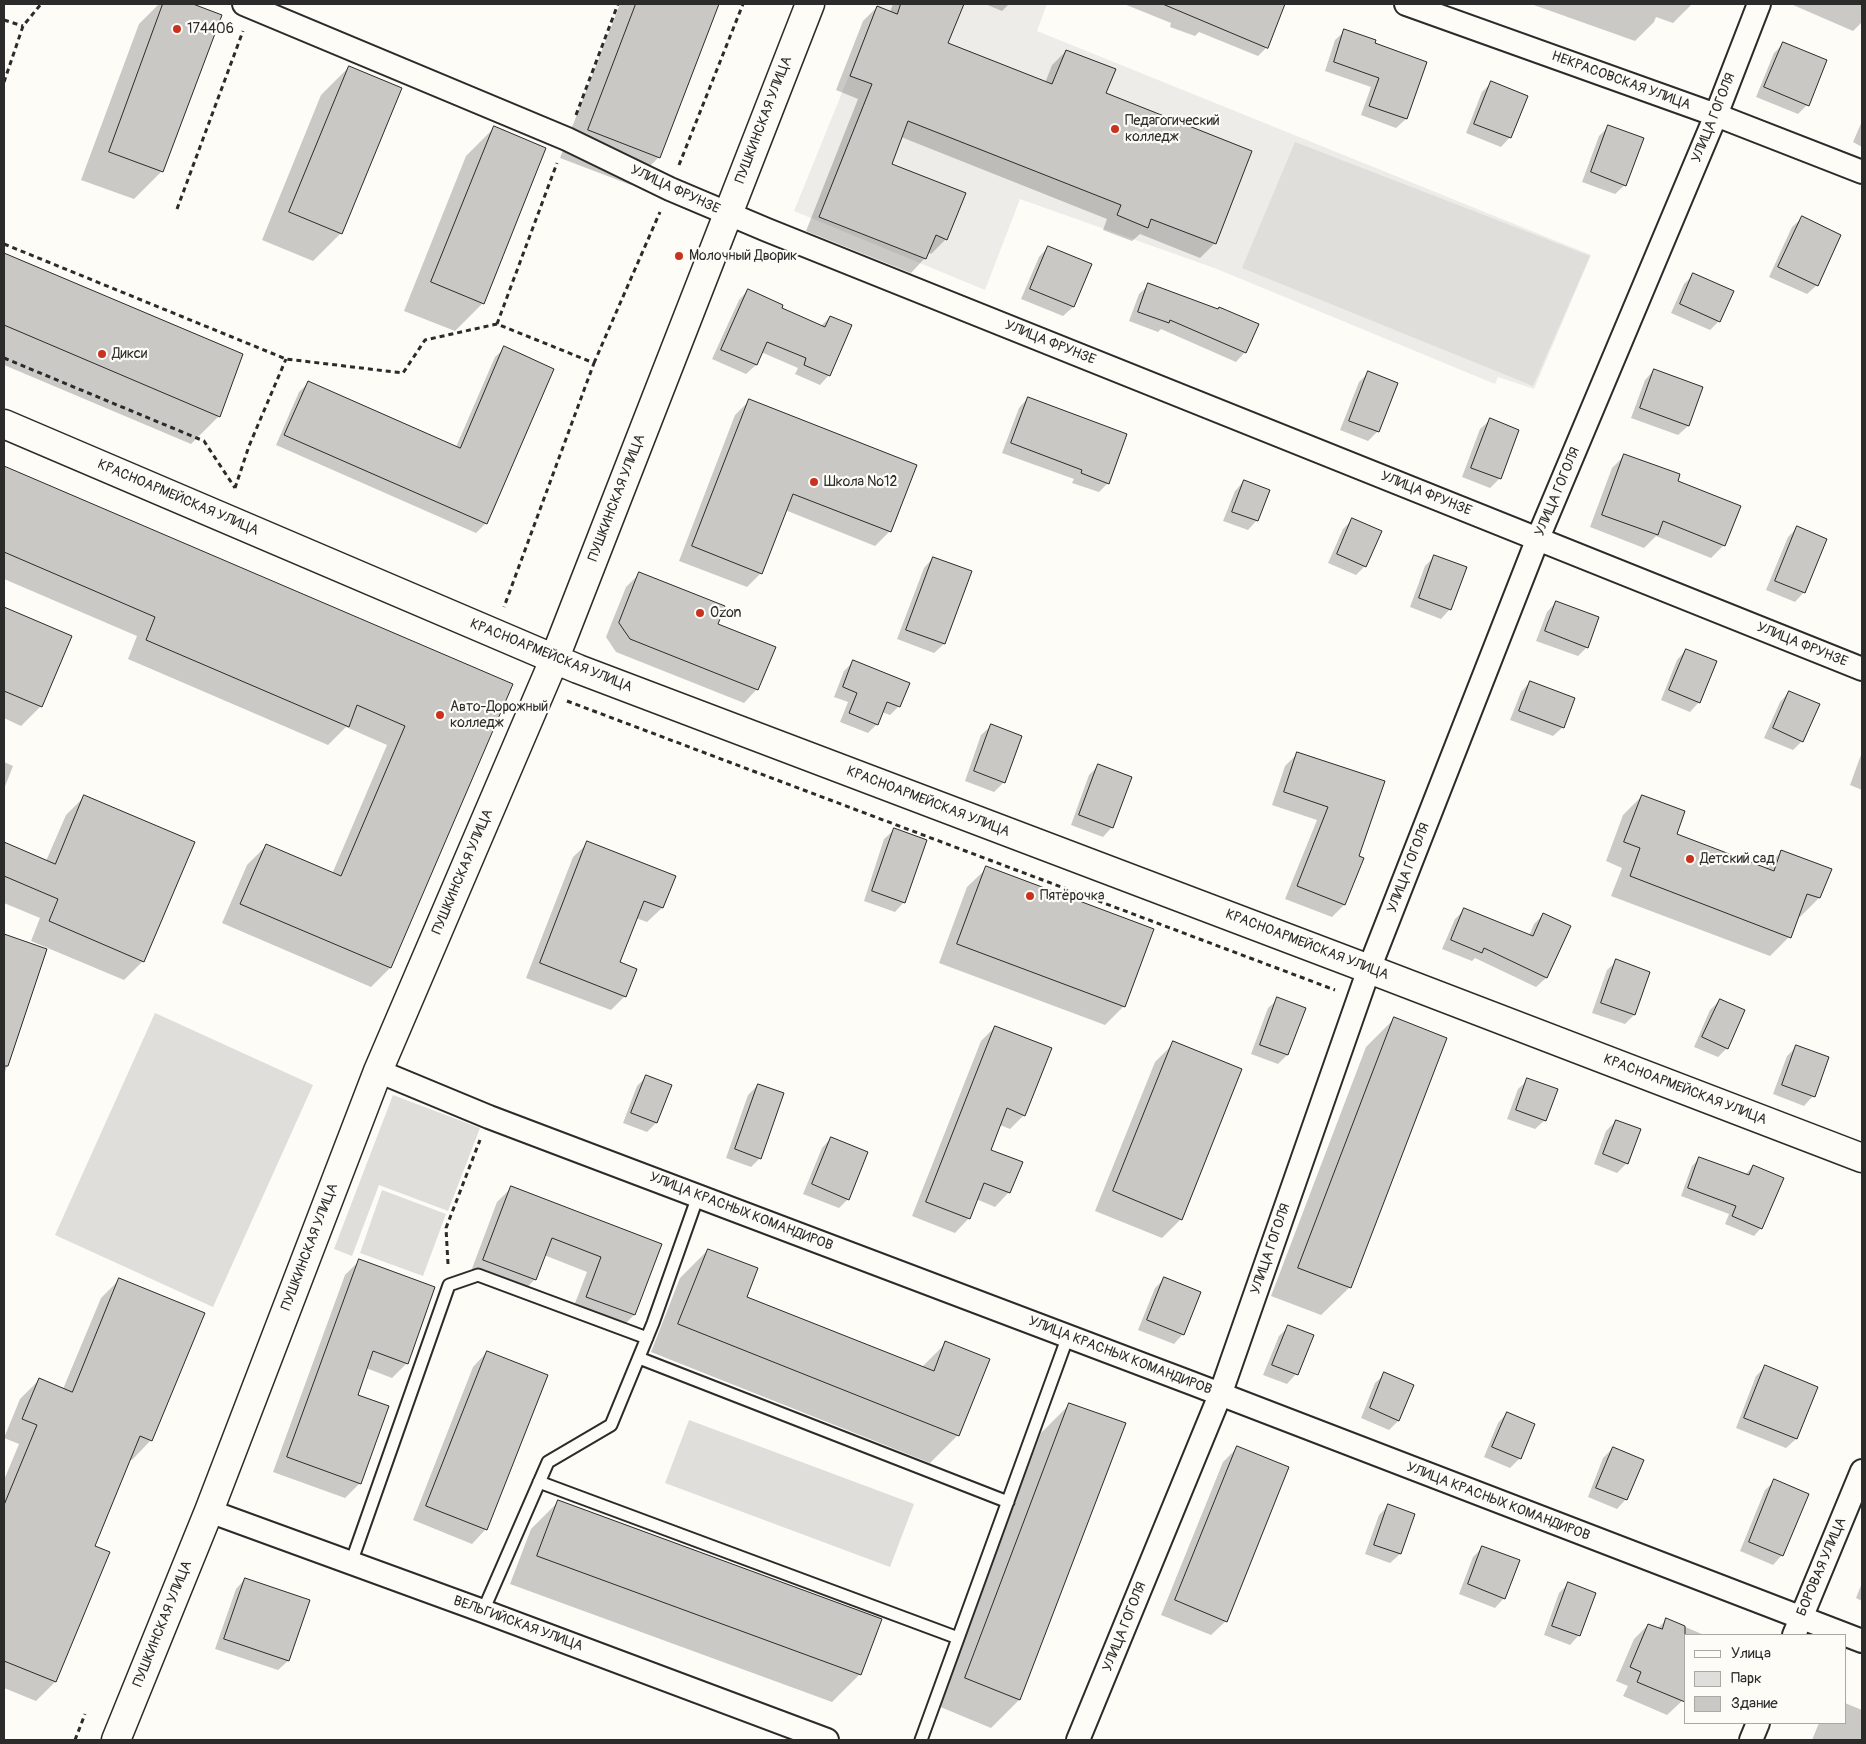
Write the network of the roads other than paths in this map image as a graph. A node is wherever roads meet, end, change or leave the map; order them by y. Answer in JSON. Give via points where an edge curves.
{"nodes":[{"id":1,"x":810,"y":4,"type":"edge"},
{"id":2,"x":1406,"y":4,"type":"edge"},
{"id":3,"x":1759,"y":4,"type":"edge"},
{"id":4,"x":248,"y":5,"type":"edge"},
{"id":5,"x":1716,"y":115,"type":"junction"},
{"id":6,"x":1862,"y":172,"type":"edge"},
{"id":7,"x":728,"y":214,"type":"junction"},
{"id":8,"x":4,"y":424,"type":"edge"},
{"id":9,"x":1538,"y":538,"type":"junction"},
{"id":10,"x":554,"y":660,"type":"junction"},
{"id":11,"x":1862,"y":669,"type":"edge"},
{"id":12,"x":1369,"y":968,"type":"junction"},
{"id":13,"x":378,"y":1071,"type":"junction"},
{"id":14,"x":1862,"y":1158,"type":"edge"},
{"id":15,"x":698,"y":1196,"type":"junction"},
{"id":16,"x":1068,"y":1336,"type":"junction"},
{"id":17,"x":647,"y":1338,"type":"junction"},
{"id":18,"x":638,"y":1358,"type":"junction"},
{"id":19,"x":1220,"y":1395,"type":"junction"},
{"id":20,"x":1862,"y":1472,"type":"edge"},
{"id":21,"x":539,"y":1482,"type":"junction"},
{"id":22,"x":1008,"y":1502,"type":"junction"},
{"id":23,"x":208,"y":1511,"type":"junction"},
{"id":24,"x":350,"y":1563,"type":"junction"},
{"id":25,"x":483,"y":1611,"type":"junction"},
{"id":26,"x":1798,"y":1627,"type":"edge"},
{"id":27,"x":1830,"y":1634,"type":"edge"},
{"id":28,"x":958,"y":1638,"type":"junction"},
{"id":29,"x":1846,"y":1638,"type":"edge"},
{"id":30,"x":1862,"y":1641,"type":"edge"},
{"id":31,"x":1758,"y":1724,"type":"edge"},
{"id":32,"x":116,"y":1740,"type":"edge"},
{"id":33,"x":827,"y":1740,"type":"edge"},
{"id":34,"x":921,"y":1740,"type":"edge"},
{"id":35,"x":1078,"y":1740,"type":"edge"},
{"id":36,"x":1751,"y":1740,"type":"edge"}],
"edges":[{"from":1,"to":7,"type":"main road","name":"ПУШКИНСКАЯ УЛИЦА"},
{"from":2,"to":5,"type":"street","name":"НЕКРАСОВСКАЯ УЛИЦА"},
{"from":3,"to":5,"type":"street","name":"УЛИЦА ГОГОЛЯ"},
{"from":4,"to":7,"type":"street","name":"УЛИЦА ФРУНЗЕ","via":[[567,139]]},
{"from":5,"to":6,"type":"street","name":"НЕКРАСОВСКАЯ УЛИЦА"},
{"from":5,"to":9,"type":"street","name":"УЛИЦА ГОГОЛЯ"},
{"from":7,"to":9,"type":"street","name":"УЛИЦА ФРУНЗЕ"},
{"from":7,"to":10,"type":"main road","name":"ПУШКИНСКАЯ УЛИЦА"},
{"from":8,"to":10,"type":"main road","name":"КРАСНОАРМЕЙСКАЯ УЛИЦА"},
{"from":9,"to":11,"type":"street","name":"УЛИЦА ФРУНЗЕ"},
{"from":9,"to":12,"type":"street","name":"УЛИЦА ГОГОЛЯ"},
{"from":10,"to":12,"type":"main road","name":"КРАСНОАРМЕЙСКАЯ УЛИЦА"},
{"from":10,"to":13,"type":"main road","name":"ПУШКИНСКАЯ УЛИЦА"},
{"from":12,"to":14,"type":"main road","name":"КРАСНОАРМЕЙСКАЯ УЛИЦА"},
{"from":12,"to":19,"type":"street","name":"УЛИЦА ГОГОЛЯ"},
{"from":13,"to":15,"type":"street","name":"УЛИЦА КРАСНЫХ КОМАНДИРОВ"},
{"from":13,"to":23,"type":"main road","name":"ПУШКИНСКАЯ УЛИЦА"},
{"from":15,"to":16,"type":"street","name":"УЛИЦА КРАСНЫХ КОМАНДИРОВ"},
{"from":15,"to":17,"type":"lane"},
{"from":16,"to":19,"type":"street","name":"УЛИЦА КРАСНЫХ КОМАНДИРОВ"},
{"from":16,"to":22,"type":"lane"},
{"from":17,"to":18,"type":"lane"},
{"from":17,"to":24,"type":"lane","via":[[478,1275],[449,1285]]},
{"from":18,"to":21,"type":"lane","via":[[611,1425],[548,1462]]},
{"from":18,"to":22,"type":"lane"},
{"from":19,"to":26,"type":"street","name":"УЛИЦА КРАСНЫХ КОМАНДИРОВ"},
{"from":19,"to":35,"type":"street","name":"УЛИЦА ГОГОЛЯ"},
{"from":20,"to":26,"type":"street","name":"БОРОВАЯ УЛИЦА"},
{"from":21,"to":25,"type":"lane"},
{"from":21,"to":28,"type":"lane"},
{"from":22,"to":28,"type":"lane"},
{"from":23,"to":24,"type":"street","name":"ВЕЛЬГИЙСКАЯ УЛИЦА"},
{"from":23,"to":32,"type":"main road","name":"ПУШКИНСКАЯ УЛИЦА"},
{"from":24,"to":25,"type":"street","name":"ВЕЛЬГИЙСКАЯ УЛИЦА"},
{"from":25,"to":33,"type":"street","name":"ВЕЛЬГИЙСКАЯ УЛИЦА"},
{"from":26,"to":27,"type":"street","name":"УЛИЦА КРАСНЫХ КОМАНДИРОВ"},
{"from":28,"to":34,"type":"lane"},
{"from":29,"to":30,"type":"street","name":"УЛИЦА КРАСНЫХ КОМАНДИРОВ"},
{"from":31,"to":36,"type":"street"}]}
